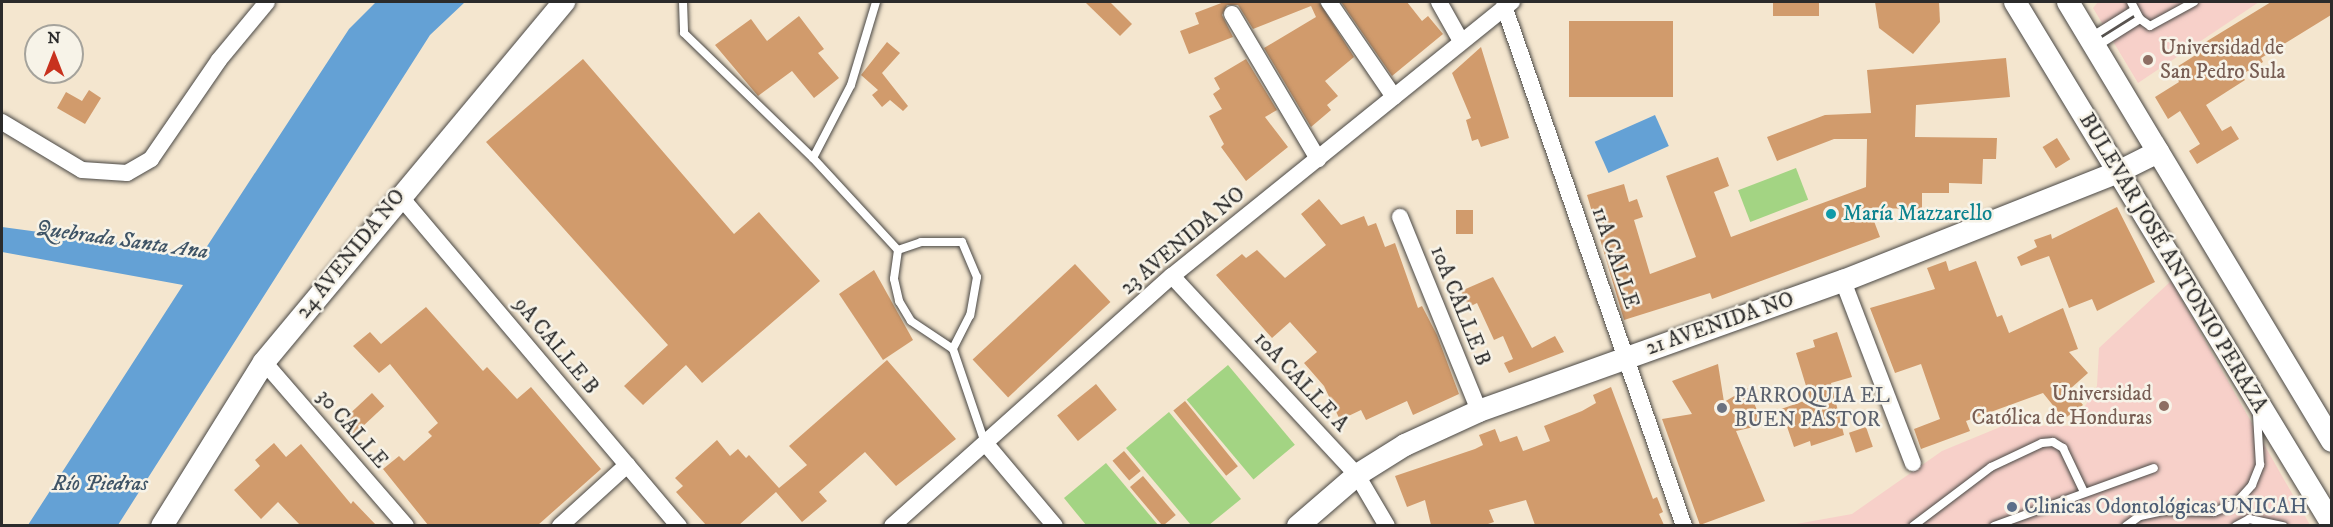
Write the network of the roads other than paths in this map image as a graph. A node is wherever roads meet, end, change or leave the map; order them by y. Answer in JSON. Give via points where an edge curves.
{"nodes":[{"id":1,"x":267,"y":2,"type":"edge"},
{"id":2,"x":564,"y":2,"type":"edge"},
{"id":3,"x":683,"y":2,"type":"edge"},
{"id":4,"x":876,"y":2,"type":"edge"},
{"id":5,"x":1329,"y":2,"type":"edge"},
{"id":6,"x":1439,"y":2,"type":"edge"},
{"id":7,"x":2015,"y":2,"type":"edge"},
{"id":8,"x":2194,"y":2,"type":"edge"},
{"id":9,"x":2071,"y":3,"type":"edge"},
{"id":10,"x":1508,"y":4,"type":"edge"},
{"id":11,"x":2132,"y":6,"type":"edge"},
{"id":12,"x":1232,"y":14,"type":"dead end"},
{"id":13,"x":2140,"y":19,"type":"junction"},
{"id":14,"x":1461,"y":41,"type":"junction"},
{"id":15,"x":2093,"y":42,"type":"junction"},
{"id":16,"x":1394,"y":97,"type":"junction"},
{"id":17,"x":2,"y":122,"type":"edge"},
{"id":18,"x":2158,"y":152,"type":"junction"},
{"id":19,"x":813,"y":158,"type":"junction"},
{"id":20,"x":1318,"y":159,"type":"junction"},
{"id":21,"x":2118,"y":172,"type":"junction"},
{"id":22,"x":399,"y":195,"type":"junction"},
{"id":23,"x":1400,"y":217,"type":"dead end"},
{"id":24,"x":898,"y":250,"type":"junction"},
{"id":25,"x":1172,"y":276,"type":"junction"},
{"id":26,"x":1843,"y":281,"type":"junction"},
{"id":27,"x":953,"y":349,"type":"junction"},
{"id":28,"x":1625,"y":357,"type":"junction"},
{"id":29,"x":264,"y":362,"type":"junction"},
{"id":30,"x":2253,"y":394,"type":"junction"},
{"id":31,"x":1479,"y":411,"type":"junction"},
{"id":32,"x":2331,"y":441,"type":"edge"},
{"id":33,"x":986,"y":444,"type":"junction"},
{"id":34,"x":1912,"y":463,"type":"dead end"},
{"id":35,"x":627,"y":465,"type":"junction"},
{"id":36,"x":2154,"y":468,"type":"dead end"},
{"id":37,"x":1357,"y":475,"type":"junction"},
{"id":38,"x":2084,"y":492,"type":"junction"},
{"id":39,"x":2331,"y":524,"type":"edge"},
{"id":40,"x":162,"y":525,"type":"edge"},
{"id":41,"x":406,"y":525,"type":"edge"},
{"id":42,"x":560,"y":525,"type":"edge"},
{"id":43,"x":679,"y":525,"type":"edge"},
{"id":44,"x":892,"y":525,"type":"edge"},
{"id":45,"x":1055,"y":525,"type":"edge"},
{"id":46,"x":1298,"y":525,"type":"edge"},
{"id":47,"x":1387,"y":525,"type":"edge"},
{"id":48,"x":1684,"y":525,"type":"edge"},
{"id":49,"x":1913,"y":525,"type":"edge"},
{"id":50,"x":1994,"y":525,"type":"edge"},
{"id":51,"x":2126,"y":525,"type":"edge"},
{"id":52,"x":2236,"y":525,"type":"edge"},
{"id":53,"x":2283,"y":525,"type":"edge"}],
"edges":[{"from":1,"to":17,"type":"street","via":[[219,60],[151,159],[127,173],[82,170]]},
{"from":2,"to":22,"type":"street","name":"24 AVENIDA NO"},
{"from":3,"to":19,"type":"lane","via":[[684,33]]},
{"from":4,"to":19,"type":"lane","via":[[851,85]]},
{"from":5,"to":16,"type":"street"},
{"from":6,"to":14,"type":"street"},
{"from":7,"to":21,"type":"street","name":"BULEVAR JOSÉ ANTONIO PERAZA"},
{"from":8,"to":13,"type":"lane","via":[[2162,23],[2150,26]]},
{"from":9,"to":15,"type":"street"},
{"from":10,"to":14,"type":"street","name":"23 AVENIDA NO"},
{"from":10,"to":28,"type":"street","name":"11A CALLE"},
{"from":11,"to":13,"type":"lane"},
{"from":11,"to":15,"type":"lane"},
{"from":12,"to":20,"type":"street"},
{"from":13,"to":15,"type":"lane"},
{"from":14,"to":16,"type":"street","name":"23 AVENIDA NO"},
{"from":15,"to":18,"type":"street"},
{"from":16,"to":20,"type":"street","name":"23 AVENIDA NO"},
{"from":18,"to":21,"type":"street","name":"21 AVENIDA NO"},
{"from":18,"to":32,"type":"street"},
{"from":19,"to":24,"type":"lane"},
{"from":20,"to":25,"type":"street","name":"23 AVENIDA NO"},
{"from":21,"to":26,"type":"street","name":"21 AVENIDA NO"},
{"from":21,"to":30,"type":"street","name":"BULEVAR JOSÉ ANTONIO PERAZA"},
{"from":22,"to":29,"type":"street","name":"24 AVENIDA NO"},
{"from":22,"to":35,"type":"street","name":"9A CALLE B"},
{"from":23,"to":31,"type":"street","name":"10A CALLE B"},
{"from":24,"to":27,"type":"lane","via":[[894,279],[899,301],[911,321]]},
{"from":24,"to":27,"type":"lane","via":[[921,242],[962,242],[976,277],[970,315]]},
{"from":25,"to":33,"type":"street","name":"23 AVENIDA NO"},
{"from":25,"to":37,"type":"street","name":"10A CALLE A"},
{"from":26,"to":28,"type":"street","name":"21 AVENIDA NO"},
{"from":26,"to":34,"type":"street"},
{"from":27,"to":33,"type":"lane"},
{"from":28,"to":31,"type":"street","name":"21 AVENIDA NO"},
{"from":28,"to":48,"type":"street","name":"11A CALLE"},
{"from":29,"to":40,"type":"street","name":"24 AVENIDA NO"},
{"from":29,"to":41,"type":"street","name":"30 CALLE"},
{"from":30,"to":39,"type":"street","name":"BULEVAR JOSÉ ANTONIO PERAZA"},
{"from":30,"to":51,"type":"lane","via":[[2261,439],[2260,465],[2252,485],[2236,503],[2214,512],[2156,513]]},
{"from":31,"to":37,"type":"street","name":"21 AVENIDA NO","via":[[1405,445]]},
{"from":33,"to":44,"type":"street","name":"23 AVENIDA NO"},
{"from":33,"to":45,"type":"street"},
{"from":35,"to":42,"type":"street"},
{"from":35,"to":43,"type":"street","name":"9A CALLE B"},
{"from":36,"to":38,"type":"lane"},
{"from":37,"to":46,"type":"street","name":"21 AVENIDA NO"},
{"from":37,"to":47,"type":"street","name":"10A CALLE A"},
{"from":38,"to":49,"type":"lane","via":[[2063,448],[2053,442],[2042,443],[1991,467]]},
{"from":38,"to":50,"type":"lane"},
{"from":52,"to":53,"type":"lane","via":[[2249,519]]}]}
